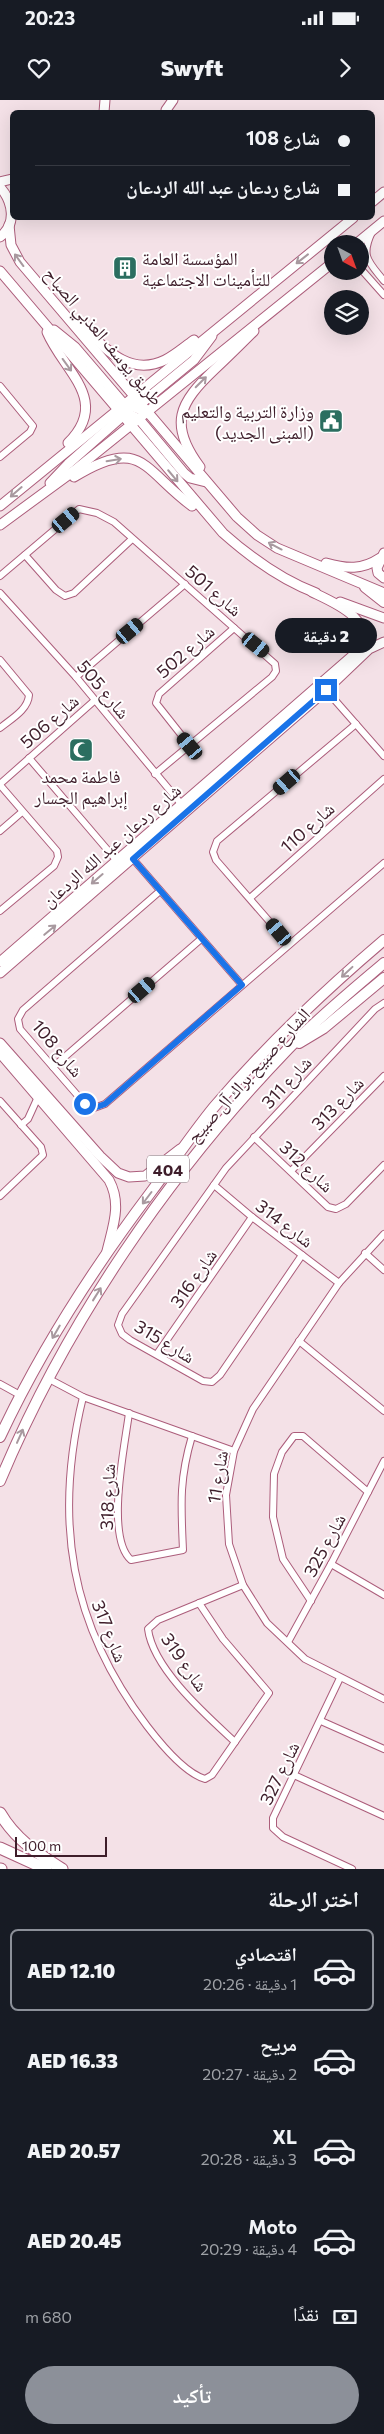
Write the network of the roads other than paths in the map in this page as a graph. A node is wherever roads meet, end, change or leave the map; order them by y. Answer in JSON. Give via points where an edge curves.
{"nodes":[{"id":1,"x":0,"y":187,"type":"edge"},
{"id":2,"x":10,"y":207,"type":"edge"},
{"id":3,"x":10,"y":220,"type":"edge"},
{"id":4,"x":351,"y":220,"type":"edge"},
{"id":5,"x":384,"y":221,"type":"edge"},
{"id":6,"x":9,"y":225,"type":"junction"},
{"id":7,"x":374,"y":230,"type":"junction"},
{"id":8,"x":368,"y":235,"type":"edge"},
{"id":9,"x":0,"y":237,"type":"edge"},
{"id":10,"x":369,"y":239,"type":"edge"},
{"id":11,"x":369,"y":264,"type":"edge"},
{"id":12,"x":324,"y":270,"type":"edge"},
{"id":13,"x":0,"y":271,"type":"edge"},
{"id":14,"x":369,"y":278,"type":"edge"},
{"id":15,"x":384,"y":281,"type":"edge"},
{"id":16,"x":42,"y":288,"type":"junction"},
{"id":17,"x":265,"y":289,"type":"junction"},
{"id":18,"x":384,"y":295,"type":"edge"},
{"id":19,"x":282,"y":301,"type":"junction"},
{"id":20,"x":45,"y":325,"type":"junction"},
{"id":21,"x":215,"y":330,"type":"junction"},
{"id":22,"x":0,"y":386,"type":"edge"},
{"id":23,"x":134,"y":395,"type":"junction"},
{"id":24,"x":130,"y":410,"type":"junction"},
{"id":25,"x":148,"y":412,"type":"junction"},
{"id":26,"x":131,"y":425,"type":"junction"},
{"id":27,"x":0,"y":457,"type":"edge"},
{"id":28,"x":33,"y":478,"type":"junction"},
{"id":29,"x":206,"y":482,"type":"junction"},
{"id":30,"x":45,"y":490,"type":"junction"},
{"id":31,"x":222,"y":501,"type":"junction"},
{"id":32,"x":24,"y":505,"type":"junction"},
{"id":33,"x":0,"y":506,"type":"edge"},
{"id":34,"x":205,"y":515,"type":"junction"},
{"id":35,"x":0,"y":525,"type":"edge"},
{"id":36,"x":132,"y":539,"type":"junction"},
{"id":37,"x":25,"y":555,"type":"junction"},
{"id":38,"x":382,"y":555,"type":"edge"},
{"id":39,"x":300,"y":556,"type":"junction"},
{"id":40,"x":0,"y":576,"type":"edge"},
{"id":41,"x":384,"y":578,"type":"edge"},
{"id":42,"x":185,"y":584,"type":"junction"},
{"id":43,"x":365,"y":587,"type":"junction"},
{"id":44,"x":312,"y":592,"type":"junction"},
{"id":45,"x":0,"y":593,"type":"edge"},
{"id":46,"x":384,"y":594,"type":"edge"},
{"id":47,"x":384,"y":602,"type":"edge"},
{"id":48,"x":384,"y":618,"type":"edge"},
{"id":49,"x":234,"y":628,"type":"junction"},
{"id":50,"x":362,"y":642,"type":"junction"},
{"id":51,"x":384,"y":642,"type":"edge"},
{"id":52,"x":369,"y":649,"type":"junction"},
{"id":53,"x":0,"y":660,"type":"edge"},
{"id":54,"x":76,"y":677,"type":"junction"},
{"id":55,"x":326,"y":690,"type":"junction"},
{"id":56,"x":94,"y":702,"type":"junction"},
{"id":57,"x":356,"y":724,"type":"junction"},
{"id":58,"x":0,"y":728,"type":"edge"},
{"id":59,"x":190,"y":746,"type":"junction"},
{"id":60,"x":384,"y":756,"type":"edge"},
{"id":61,"x":29,"y":758,"type":"junction"},
{"id":62,"x":242,"y":758,"type":"junction"},
{"id":63,"x":156,"y":774,"type":"junction"},
{"id":64,"x":384,"y":779,"type":"edge"},
{"id":65,"x":0,"y":784,"type":"edge"},
{"id":66,"x":182,"y":805,"type":"junction"},
{"id":67,"x":22,"y":812,"type":"junction"},
{"id":68,"x":0,"y":831,"type":"edge"},
{"id":69,"x":133,"y":859,"type":"junction"},
{"id":70,"x":118,"y":861,"type":"junction"},
{"id":71,"x":384,"y":863,"type":"edge"},
{"id":72,"x":160,"y":892,"type":"junction"},
{"id":73,"x":250,"y":898,"type":"junction"},
{"id":74,"x":66,"y":911,"type":"junction"},
{"id":75,"x":0,"y":912,"type":"edge"},
{"id":76,"x":201,"y":939,"type":"junction"},
{"id":77,"x":384,"y":940,"type":"edge"},
{"id":78,"x":28,"y":943,"type":"junction"},
{"id":79,"x":289,"y":944,"type":"junction"},
{"id":80,"x":384,"y":955,"type":"edge"},
{"id":81,"x":0,"y":962,"type":"edge"},
{"id":82,"x":384,"y":963,"type":"edge"},
{"id":83,"x":0,"y":973,"type":"edge"},
{"id":84,"x":370,"y":975,"type":"junction"},
{"id":85,"x":384,"y":978,"type":"edge"},
{"id":86,"x":242,"y":985,"type":"junction"},
{"id":87,"x":384,"y":1003,"type":"edge"},
{"id":88,"x":0,"y":1042,"type":"edge"},
{"id":89,"x":289,"y":1048,"type":"junction"},
{"id":90,"x":0,"y":1053,"type":"edge"},
{"id":91,"x":53,"y":1067,"type":"junction"},
{"id":92,"x":384,"y":1076,"type":"edge"},
{"id":93,"x":38,"y":1097,"type":"junction"},
{"id":94,"x":0,"y":1101,"type":"edge"},
{"id":95,"x":3,"y":1110,"type":"edge"},
{"id":96,"x":21,"y":1125,"type":"junction"},
{"id":97,"x":254,"y":1137,"type":"junction"},
{"id":98,"x":186,"y":1145,"type":"junction"},
{"id":99,"x":384,"y":1165,"type":"edge"},
{"id":100,"x":291,"y":1172,"type":"junction"},
{"id":101,"x":214,"y":1186,"type":"junction"},
{"id":102,"x":0,"y":1196,"type":"edge"},
{"id":103,"x":252,"y":1217,"type":"junction"},
{"id":104,"x":384,"y":1234,"type":"edge"},
{"id":105,"x":107,"y":1251,"type":"junction"},
{"id":106,"x":365,"y":1253,"type":"junction"},
{"id":107,"x":302,"y":1255,"type":"junction"},
{"id":108,"x":384,"y":1270,"type":"edge"},
{"id":109,"x":339,"y":1283,"type":"junction"},
{"id":110,"x":299,"y":1341,"type":"junction"},
{"id":111,"x":157,"y":1354,"type":"junction"},
{"id":112,"x":49,"y":1378,"type":"junction"},
{"id":113,"x":0,"y":1384,"type":"edge"},
{"id":114,"x":20,"y":1395,"type":"junction"},
{"id":115,"x":83,"y":1398,"type":"junction"},
{"id":116,"x":384,"y":1411,"type":"edge"},
{"id":117,"x":129,"y":1413,"type":"junction"},
{"id":118,"x":0,"y":1436,"type":"edge"},
{"id":119,"x":192,"y":1436,"type":"junction"},
{"id":120,"x":234,"y":1451,"type":"junction"},
{"id":121,"x":384,"y":1461,"type":"edge"},
{"id":122,"x":0,"y":1481,"type":"edge"},
{"id":123,"x":368,"y":1492,"type":"junction"},
{"id":124,"x":331,"y":1564,"type":"junction"},
{"id":125,"x":243,"y":1585,"type":"junction"},
{"id":126,"x":384,"y":1594,"type":"edge"},
{"id":127,"x":311,"y":1601,"type":"junction"},
{"id":128,"x":199,"y":1603,"type":"junction"},
{"id":129,"x":288,"y":1642,"type":"junction"},
{"id":130,"x":340,"y":1678,"type":"junction"},
{"id":131,"x":384,"y":1699,"type":"edge"},
{"id":132,"x":321,"y":1721,"type":"junction"},
{"id":133,"x":235,"y":1742,"type":"junction"},
{"id":134,"x":384,"y":1749,"type":"edge"},
{"id":135,"x":294,"y":1775,"type":"junction"},
{"id":136,"x":0,"y":1813,"type":"edge"},
{"id":137,"x":384,"y":1816,"type":"edge"},
{"id":138,"x":0,"y":1848,"type":"edge"},
{"id":139,"x":46,"y":1869,"type":"edge"},
{"id":140,"x":62,"y":1869,"type":"edge"},
{"id":141,"x":352,"y":1869,"type":"edge"}],
"edges":[{"from":1,"to":2,"type":"street","via":[[7,195]]},
{"from":3,"to":6,"type":"street"},
{"from":4,"to":17,"type":"street","one_way":true},
{"from":5,"to":7,"type":"street"},
{"from":6,"to":9,"type":"street"},
{"from":16,"to":6,"type":"street","name":"طريق يوسف العذبي الصباح","one_way":true,"via":[[14,254]]},
{"from":7,"to":8,"type":"street"},
{"from":7,"to":10,"type":"street"},
{"from":11,"to":15,"type":"street"},
{"from":12,"to":19,"type":"street"},
{"from":13,"to":20,"type":"street"},
{"from":14,"to":18,"type":"street"},
{"from":16,"to":17,"type":"street","via":[[113,356],[130,364],[149,365],[166,360]]},
{"from":16,"to":23,"type":"street","name":"طريق يوسف العذبي الصباح"},
{"from":17,"to":21,"type":"street"},
{"from":19,"to":25,"type":"street"},
{"from":31,"to":19,"type":"street","one_way":true,"via":[[183,438],[180,418],[187,398],[198,385]]},
{"from":20,"to":24,"type":"street","via":[[71,343]]},
{"from":20,"to":28,"type":"street","one_way":true,"via":[[52,344],[82,387],[85,407],[75,436]]},
{"from":21,"to":23,"type":"street"},
{"from":21,"to":24,"type":"street","via":[[194,360]]},
{"from":22,"to":27,"type":"street","via":[[33,426]]},
{"from":23,"to":24,"type":"street","name":"طريق يوسف العذبي الصباح"},
{"from":24,"to":25,"type":"street","name":"طريق يوسف العذبي الصباح"},
{"from":24,"to":26,"type":"street"},
{"from":24,"to":28,"type":"street"},
{"from":24,"to":29,"type":"street","via":[[184,473]]},
{"from":24,"to":30,"type":"street","via":[[68,464]]},
{"from":25,"to":29,"type":"street","name":"طريق يوسف العذبي الصباح"},
{"from":26,"to":30,"type":"street"},
{"from":26,"to":34,"type":"street","name":"طريق يوسف العذبي الصباح","one_way":true},
{"from":28,"to":33,"type":"street","one_way":true},
{"from":29,"to":31,"type":"street","name":"طريق يوسف العذبي الصباح"},
{"from":30,"to":32,"type":"street"},
{"from":39,"to":31,"type":"street","name":"طريق يوسف العذبي الصباح","one_way":true,"via":[[277,548],[257,535]]},
{"from":32,"to":34,"type":"street","one_way":true,"via":[[99,463],[126,458],[147,465]]},
{"from":32,"to":35,"type":"street"},
{"from":34,"to":44,"type":"street","name":"طريق يوسف العذبي الصباح","via":[[244,552]]},
{"from":36,"to":37,"type":"street","name":"شارع 501","via":[[114,522],[98,513],[79,509]]},
{"from":36,"to":37,"type":"street","via":[[74,594],[65,596]]},
{"from":36,"to":42,"type":"street","name":"شارع 501"},
{"from":37,"to":40,"type":"street","name":"شارع 501"},
{"from":38,"to":39,"type":"street","via":[[368,566],[353,569]]},
{"from":38,"to":41,"type":"street","via":[[378,573]]},
{"from":39,"to":43,"type":"street","name":"طريق يوسف العذبي الصباح"},
{"from":42,"to":49,"type":"street","name":"شارع 501"},
{"from":42,"to":54,"type":"street"},
{"from":43,"to":46,"type":"street","name":"طريق يوسف العذبي الصباح"},
{"from":43,"to":47,"type":"main road"},
{"from":44,"to":48,"type":"street","name":"طريق يوسف العذبي الصباح"},
{"from":44,"to":50,"type":"street","via":[[353,615],[362,630]]},
{"from":45,"to":54,"type":"street","name":"شارع 505"},
{"from":49,"to":59,"type":"street","name":"شارع 502","via":[[159,694],[156,703],[160,710]]},
{"from":49,"to":59,"type":"street","name":"شارع 501","via":[[266,654],[275,664],[276,671]]},
{"from":50,"to":52,"type":"street","via":[[368,641]]},
{"from":50,"to":62,"type":"street","name":"شارع ردعان عبد الله الردعان","via":[[357,652]]},
{"from":51,"to":52,"type":"street","name":"شارع ردعان عبد الله الردعان"},
{"from":52,"to":55,"type":"street","name":"شارع ردعان عبد الله الردعان"},
{"from":53,"to":58,"type":"street","via":[[29,694],[29,700]]},
{"from":54,"to":56,"type":"street","name":"شارع 505"},
{"from":55,"to":57,"type":"street"},
{"from":55,"to":62,"type":"street","name":"شارع ردعان عبد الله الردعان"},
{"from":56,"to":61,"type":"street","name":"شارع 506"},
{"from":56,"to":63,"type":"street","name":"شارع 505"},
{"from":57,"to":60,"type":"street"},
{"from":57,"to":73,"type":"street","via":[[218,841],[213,852],[216,860]]},
{"from":59,"to":63,"type":"street","name":"شارع 501"},
{"from":61,"to":65,"type":"street","name":"شارع 506"},
{"from":61,"to":70,"type":"street"},
{"from":62,"to":66,"type":"street","name":"شارع ردعان عبد الله الردعان"},
{"from":62,"to":69,"type":"street","name":"شارع ردعان عبد الله الردعان"},
{"from":63,"to":66,"type":"street","name":"شارع 505"},
{"from":64,"to":73,"type":"street","name":"شارع 110"},
{"from":65,"to":67,"type":"street"},
{"from":66,"to":70,"type":"street","name":"شارع ردعان عبد الله الردعان"},
{"from":67,"to":68,"type":"street"},
{"from":67,"to":75,"type":"street","via":[[57,851],[58,858],[54,866]]},
{"from":69,"to":72,"type":"street"},
{"from":69,"to":74,"type":"street","name":"شارع ردعان عبد الله الردعان"},
{"from":70,"to":74,"type":"street","name":"شارع ردعان عبد الله الردعان","one_way":true},
{"from":71,"to":79,"type":"street","name":"شارع 108"},
{"from":72,"to":76,"type":"street"},
{"from":72,"to":91,"type":"street","name":"شارع 108","via":[[22,1010],[18,1018],[20,1029]]},
{"from":73,"to":79,"type":"street"},
{"from":74,"to":78,"type":"street","name":"شارع ردعان عبد الله الردعان"},
{"from":76,"to":86,"type":"street"},
{"from":76,"to":91,"type":"street"},
{"from":77,"to":98,"type":"main road","name":"الشارع صبيح براك آل صبيح","number":"404","one_way":true,"via":[[324,993],[233,1085]]},
{"from":78,"to":81,"type":"street","name":"شارع ردعان عبد الله الردعان"},
{"from":78,"to":83,"type":"street","name":"شارع ردعان عبد الله الردعان"},
{"from":79,"to":86,"type":"street","name":"شارع 108"},
{"from":80,"to":84,"type":"main road"},
{"from":82,"to":84,"type":"main road","name":"الشارع صبيح براك آل صبيح","number":"404"},
{"from":84,"to":89,"type":"main road","name":"الشارع صبيح براك آل صبيح","number":"404"},
{"from":85,"to":89,"type":"main road","via":[[324,1028]]},
{"from":86,"to":91,"type":"street","name":"شارع 108","via":[[105,1104],[94,1108],[85,1104]]},
{"from":87,"to":97,"type":"street","name":"شارع 311"},
{"from":88,"to":98,"type":"street","via":[[118,1173],[128,1177],[145,1176]]},
{"from":112,"to":89,"type":"main road","name":"الشارع صبيح براك آل صبيح","number":"404","one_way":true,"via":[[88,1308],[130,1245],[216,1129]]},
{"from":90,"to":93,"type":"street"},
{"from":92,"to":100,"type":"street","name":"شارع 313"},
{"from":93,"to":96,"type":"street","via":[[28,1119]]},
{"from":93,"to":105,"type":"street","via":[[113,1187],[117,1211]]},
{"from":94,"to":95,"type":"street"},
{"from":95,"to":96,"type":"street"},
{"from":96,"to":102,"type":"street","via":[[41,1147],[43,1155]]},
{"from":97,"to":100,"type":"street","name":"شارع 312"},
{"from":97,"to":101,"type":"street","name":"شارع 311"},
{"from":98,"to":105,"type":"main road","name":"الشارع صبيح براك آل صبيح","number":"404","one_way":true},
{"from":99,"to":100,"type":"street","name":"شارع 312","via":[[336,1210],[328,1207]]},
{"from":101,"to":103,"type":"street","name":"شارع 314"},
{"from":101,"to":111,"type":"street","name":"شارع 315","via":[[122,1314],[118,1325],[126,1337]]},
{"from":103,"to":107,"type":"street","name":"شارع 314"},
{"from":103,"to":111,"type":"street","name":"شارع 316"},
{"from":104,"to":106,"type":"street","name":"شارع 11"},
{"from":105,"to":114,"type":"main road","name":"الشارع صبيح براك آل صبيح","number":"404","one_way":true},
{"from":106,"to":108,"type":"street"},
{"from":106,"to":109,"type":"street","name":"شارع 11"},
{"from":107,"to":109,"type":"street","name":"شارع 314"},
{"from":107,"to":111,"type":"street","name":"شارع 315","via":[[212,1382],[203,1381]]},
{"from":109,"to":110,"type":"street","name":"شارع 11"},
{"from":110,"to":116,"type":"street"},
{"from":110,"to":120,"type":"street","name":"شارع 11","via":[[253,1409]]},
{"from":112,"to":115,"type":"street"},
{"from":122,"to":112,"type":"main road","name":"الشارع صبيح براك آل صبيح","number":"404","one_way":true},
{"from":113,"to":114,"type":"street"},
{"from":114,"to":118,"type":"main road","name":"الشارع صبيح براك آل صبيح","number":"404"},
{"from":115,"to":117,"type":"street"},
{"from":115,"to":133,"type":"street","name":"شارع 317","via":[[68,1486],[71,1549],[80,1595],[102,1656],[115,1682],[158,1740],[197,1777],[205,1779],[212,1775]]},
{"from":117,"to":119,"type":"street"},
{"from":117,"to":119,"type":"street","name":"شارع 318","via":[[118,1515],[122,1550],[131,1560],[183,1550],[180,1489]]},
{"from":119,"to":120,"type":"street"},
{"from":120,"to":125,"type":"street","name":"شارع 11","via":[[226,1512],[229,1544]]},
{"from":121,"to":123,"type":"street","name":"شارع 325"},
{"from":123,"to":124,"type":"street","name":"شارع 325"},
{"from":123,"to":127,"type":"street","via":[[303,1436],[294,1436],[282,1452],[274,1474],[273,1517],[283,1558]]},
{"from":124,"to":126,"type":"street"},
{"from":124,"to":127,"type":"street","name":"شارع 325"},
{"from":125,"to":128,"type":"street","name":"شارع 319"},
{"from":125,"to":129,"type":"street","name":"شارع 11","via":[[267,1623]]},
{"from":127,"to":129,"type":"street","name":"شارع 325"},
{"from":128,"to":133,"type":"street","name":"شارع 317","via":[[223,1639],[269,1693]]},
{"from":128,"to":133,"type":"street","name":"شارع 319","via":[[158,1620],[148,1629],[150,1640],[182,1690]]},
{"from":129,"to":130,"type":"street","name":"شارع 11","via":[[305,1659]]},
{"from":130,"to":131,"type":"street","name":"شارع 11"},
{"from":130,"to":132,"type":"street","name":"شارع 327"},
{"from":132,"to":134,"type":"street"},
{"from":132,"to":135,"type":"street","name":"شارع 327"},
{"from":135,"to":137,"type":"street"},
{"from":135,"to":141,"type":"street","name":"شارع 327","via":[[273,1818],[273,1828],[283,1838]]},
{"from":136,"to":140,"type":"highway","via":[[27,1846]]},
{"from":138,"to":139,"type":"highway"}]}
